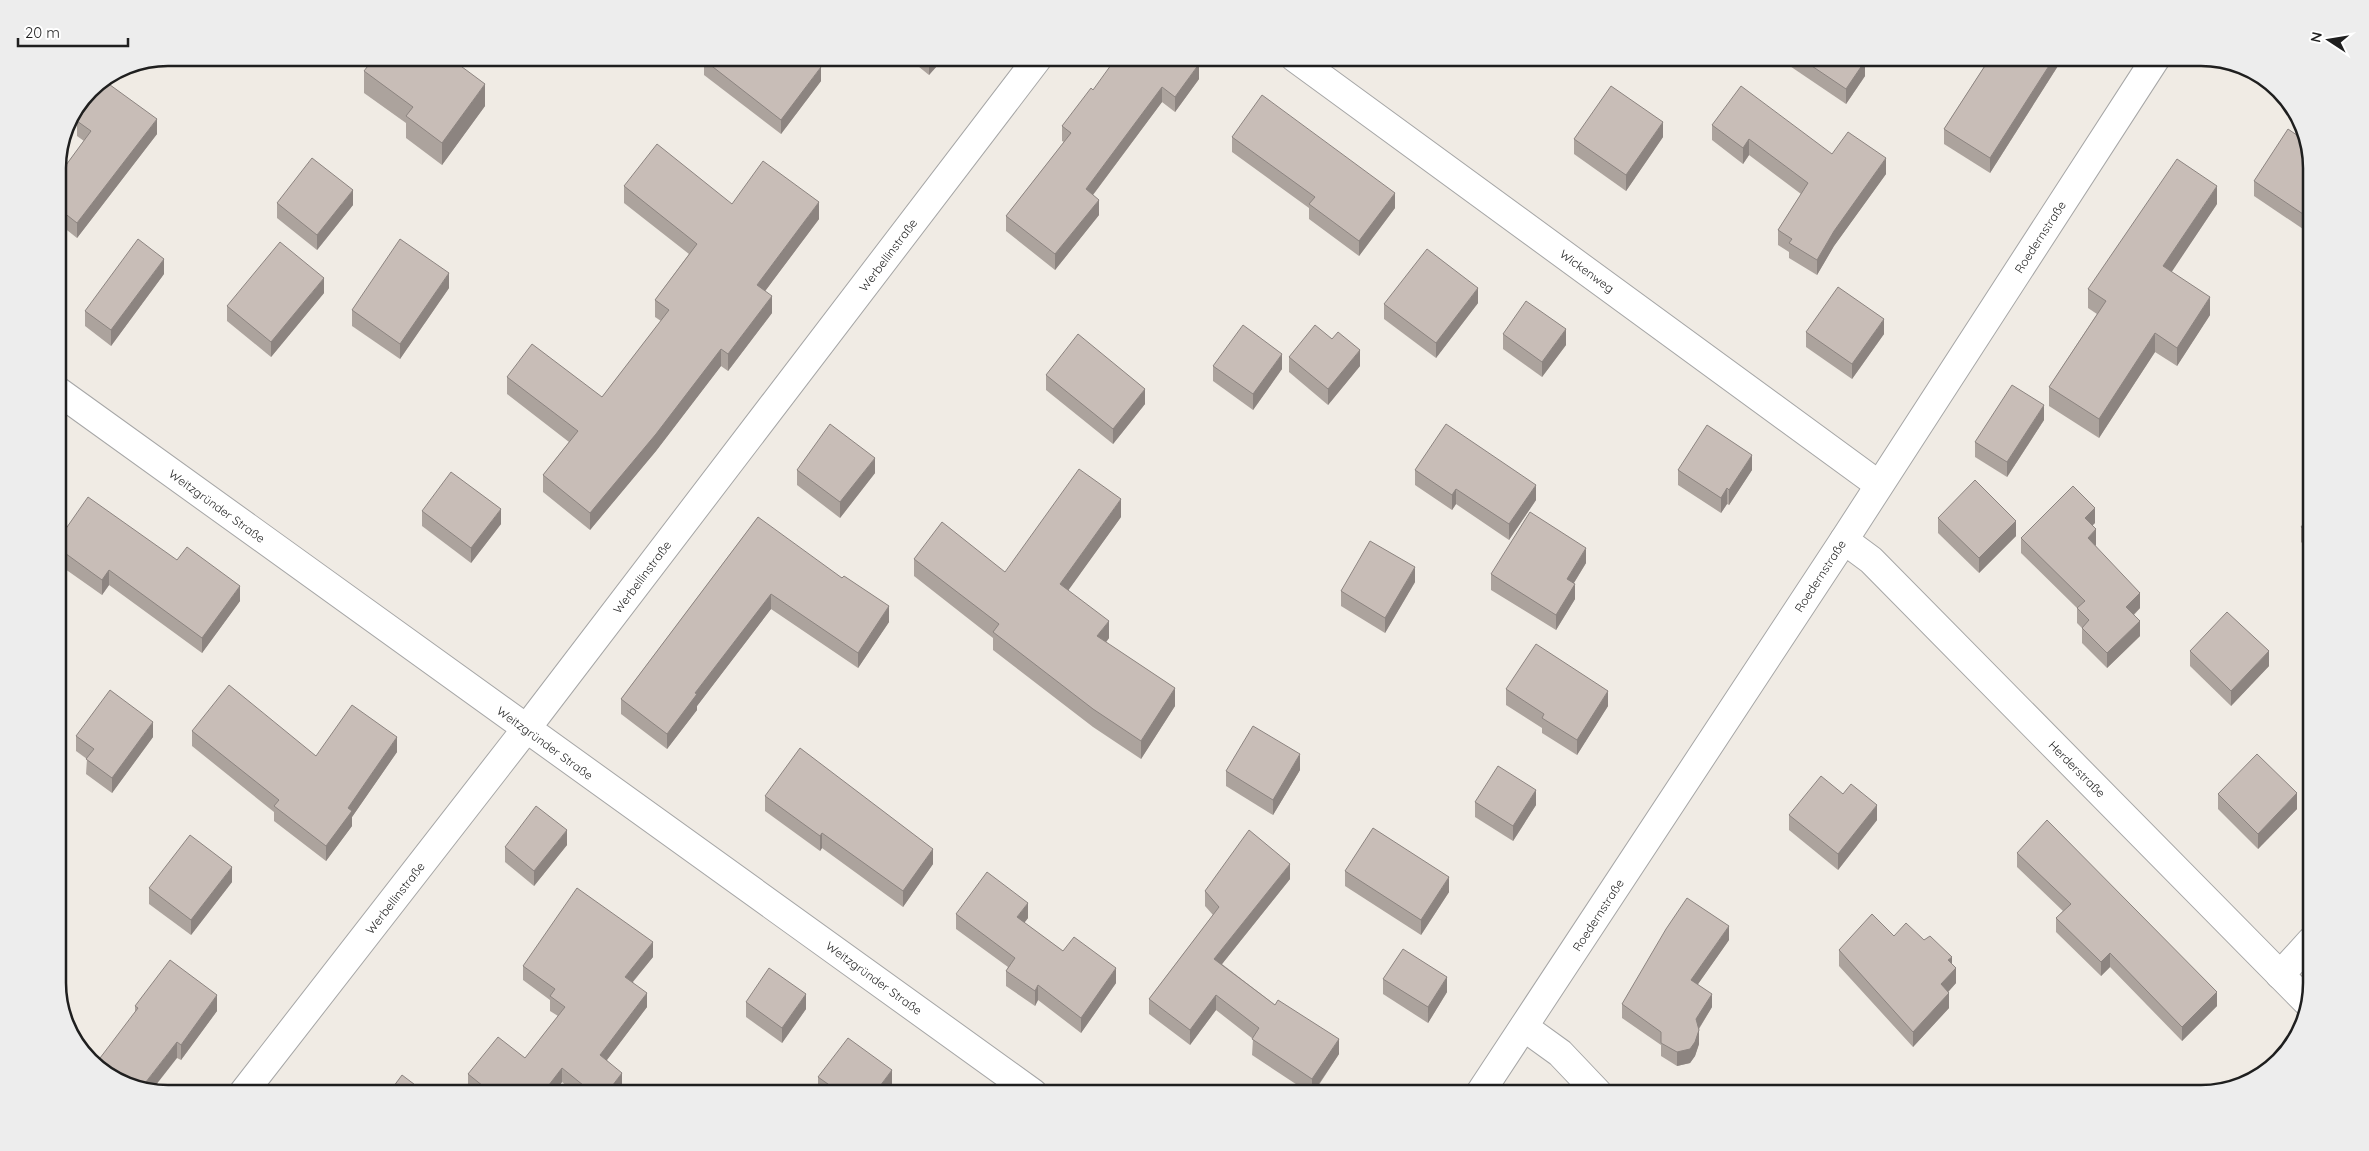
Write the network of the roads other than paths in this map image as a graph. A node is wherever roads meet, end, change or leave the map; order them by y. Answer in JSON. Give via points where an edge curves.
{"nodes":[{"id":1,"x":1032,"y":66,"type":"edge"},
{"id":2,"x":1306,"y":66,"type":"edge"},
{"id":3,"x":2151,"y":66,"type":"edge"},
{"id":4,"x":66,"y":397,"type":"edge"},
{"id":5,"x":1879,"y":485,"type":"junction"},
{"id":6,"x":1844,"y":540,"type":"junction"},
{"id":7,"x":526,"y":729,"type":"junction"},
{"id":8,"x":2303,"y":951,"type":"edge"},
{"id":9,"x":2280,"y":975,"type":"junction"},
{"id":10,"x":2302,"y":997,"type":"edge"},
{"id":11,"x":1524,"y":1027,"type":"junction"},
{"id":12,"x":250,"y":1085,"type":"edge"},
{"id":13,"x":1020,"y":1085,"type":"edge"},
{"id":14,"x":1486,"y":1085,"type":"edge"},
{"id":15,"x":1590,"y":1085,"type":"edge"}],
"edges":[{"from":1,"to":7,"type":"street","name":"Werbellinstraße"},
{"from":2,"to":5,"type":"street","name":"Wickenweg"},
{"from":3,"to":5,"type":"street","name":"Roedernstraße"},
{"from":4,"to":7,"type":"street","name":"Weitzgründer Straße"},
{"from":5,"to":6,"type":"street","name":"Roedernstraße"},
{"from":6,"to":9,"type":"street","name":"Herderstraße","via":[[1871,560]]},
{"from":6,"to":11,"type":"street","name":"Roedernstraße"},
{"from":7,"to":12,"type":"street","name":"Werbellinstraße"},
{"from":7,"to":13,"type":"street","name":"Weitzgründer Straße"},
{"from":8,"to":9,"type":"street"},
{"from":9,"to":10,"type":"street","name":"Herderstraße"},
{"from":11,"to":14,"type":"street","name":"Roedernstraße"},
{"from":11,"to":15,"type":"street","via":[[1560,1053]]}]}
